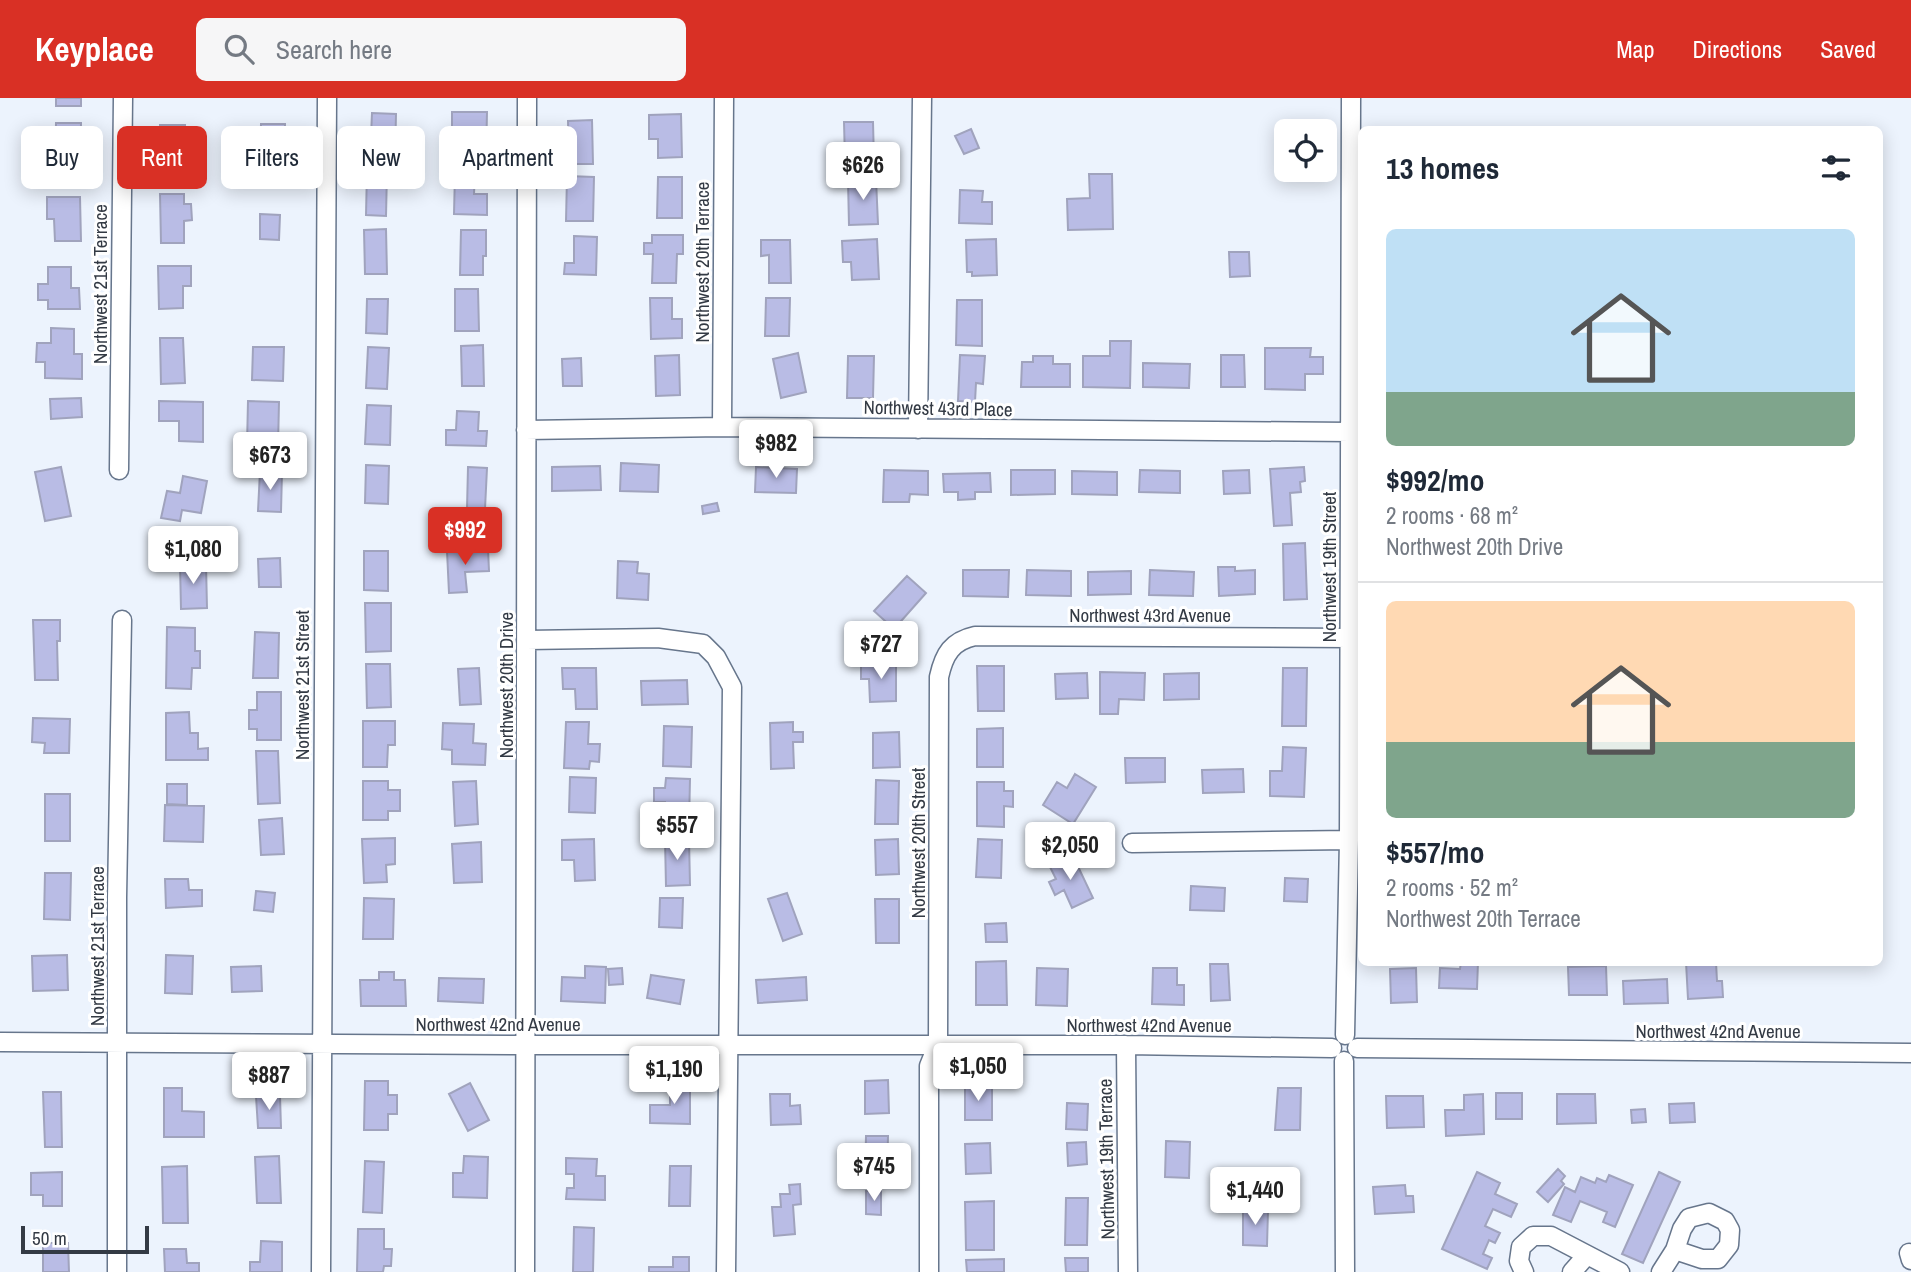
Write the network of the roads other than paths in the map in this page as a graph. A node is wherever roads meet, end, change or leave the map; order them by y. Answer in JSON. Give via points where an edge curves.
{"nodes":[{"id":1,"x":122,"y":98,"type":"edge"},
{"id":2,"x":327,"y":98,"type":"edge"},
{"id":3,"x":527,"y":98,"type":"edge"},
{"id":4,"x":724,"y":98,"type":"edge"},
{"id":5,"x":922,"y":98,"type":"edge"},
{"id":6,"x":1351,"y":98,"type":"edge"},
{"id":7,"x":1356,"y":323,"type":"edge"},
{"id":8,"x":722,"y":427,"type":"junction"},
{"id":9,"x":918,"y":429,"type":"junction"},
{"id":10,"x":526,"y":430,"type":"junction"},
{"id":11,"x":1350,"y":432,"type":"junction"},
{"id":12,"x":119,"y":470,"type":"dead end"},
{"id":13,"x":122,"y":620,"type":"dead end"},
{"id":14,"x":1349,"y":638,"type":"junction"},
{"id":15,"x":527,"y":640,"type":"junction"},
{"id":16,"x":953,"y":645,"type":"joint"},
{"id":17,"x":1349,"y":840,"type":"junction"},
{"id":18,"x":1132,"y":843,"type":"dead end"},
{"id":19,"x":119,"y":1041,"type":"junction"},
{"id":20,"x":0,"y":1042,"type":"edge"},
{"id":21,"x":321,"y":1043,"type":"junction"},
{"id":22,"x":938,"y":1044,"type":"junction"},
{"id":23,"x":526,"y":1045,"type":"junction"},
{"id":24,"x":729,"y":1045,"type":"junction"},
{"id":25,"x":1126,"y":1045,"type":"junction"},
{"id":26,"x":1344,"y":1048,"type":"junction"},
{"id":27,"x":1911,"y":1053,"type":"edge"},
{"id":28,"x":1675,"y":1250,"type":"dead end"},
{"id":29,"x":1587,"y":1255,"type":"junction"},
{"id":30,"x":117,"y":1272,"type":"edge"},
{"id":31,"x":321,"y":1272,"type":"edge"},
{"id":32,"x":525,"y":1272,"type":"edge"},
{"id":33,"x":726,"y":1272,"type":"edge"},
{"id":34,"x":929,"y":1272,"type":"edge"},
{"id":35,"x":1128,"y":1272,"type":"edge"},
{"id":36,"x":1345,"y":1272,"type":"edge"},
{"id":37,"x":1524,"y":1272,"type":"edge"},
{"id":38,"x":1572,"y":1272,"type":"edge"},
{"id":39,"x":1620,"y":1272,"type":"edge"},
{"id":40,"x":1661,"y":1272,"type":"edge"}],
"edges":[{"from":1,"to":12,"type":"street","name":"Northwest 21st Terrace"},
{"from":2,"to":21,"type":"street","name":"Northwest 21st Street"},
{"from":3,"to":10,"type":"street","name":"Northwest 20th Drive"},
{"from":4,"to":8,"type":"street","name":"Northwest 20th Terrace"},
{"from":5,"to":9,"type":"street"},
{"from":6,"to":7,"type":"street","name":"Northwest 19th Street"},
{"from":7,"to":11,"type":"street","name":"Northwest 19th Street"},
{"from":8,"to":9,"type":"street","name":"Northwest 43rd Place"},
{"from":8,"to":10,"type":"street","name":"Northwest 43rd Place"},
{"from":9,"to":11,"type":"street","name":"Northwest 43rd Place"},
{"from":10,"to":15,"type":"street","name":"Northwest 20th Drive"},
{"from":11,"to":14,"type":"street","name":"Northwest 19th Street"},
{"from":13,"to":19,"type":"street","name":"Northwest 21st Terrace"},
{"from":14,"to":16,"type":"street","name":"Northwest 43rd Avenue","via":[[975,636]]},
{"from":14,"to":17,"type":"street","name":"Northwest 19th Street"},
{"from":15,"to":23,"type":"street","name":"Northwest 20th Drive"},
{"from":15,"to":24,"type":"street","via":[[658,638],[703,643],[732,687]]},
{"from":16,"to":22,"type":"street","name":"Northwest 20th Street","via":[[939,677]]},
{"from":17,"to":18,"type":"street"},
{"from":17,"to":26,"type":"street","name":"Northwest 19th Street"},
{"from":19,"to":20,"type":"street","name":"Northwest 42nd Avenue"},
{"from":19,"to":21,"type":"street","name":"Northwest 42nd Avenue"},
{"from":19,"to":30,"type":"street","name":"Northwest 21st Terrace"},
{"from":21,"to":23,"type":"street","name":"Northwest 42nd Avenue"},
{"from":21,"to":31,"type":"street","name":"Northwest 21st Street"},
{"from":22,"to":24,"type":"street","name":"Northwest 42nd Avenue"},
{"from":22,"to":25,"type":"street","name":"Northwest 42nd Avenue"},
{"from":22,"to":34,"type":"street","name":"Northwest 20th Street","via":[[929,1066]]},
{"from":23,"to":24,"type":"street","name":"Northwest 42nd Avenue"},
{"from":23,"to":32,"type":"street","name":"Northwest 20th Drive"},
{"from":24,"to":33,"type":"street"},
{"from":25,"to":26,"type":"street","name":"Northwest 42nd Avenue"},
{"from":25,"to":35,"type":"street","name":"Northwest 19th Terrace"},
{"from":26,"to":27,"type":"street","name":"Northwest 42nd Avenue"},
{"from":26,"to":36,"type":"street","name":"Northwest 19th Street"},
{"from":28,"to":40,"type":"street"},
{"from":29,"to":37,"type":"street","via":[[1552,1236],[1533,1236],[1521,1247]]},
{"from":29,"to":38,"type":"street"},
{"from":29,"to":39,"type":"street"}]}
